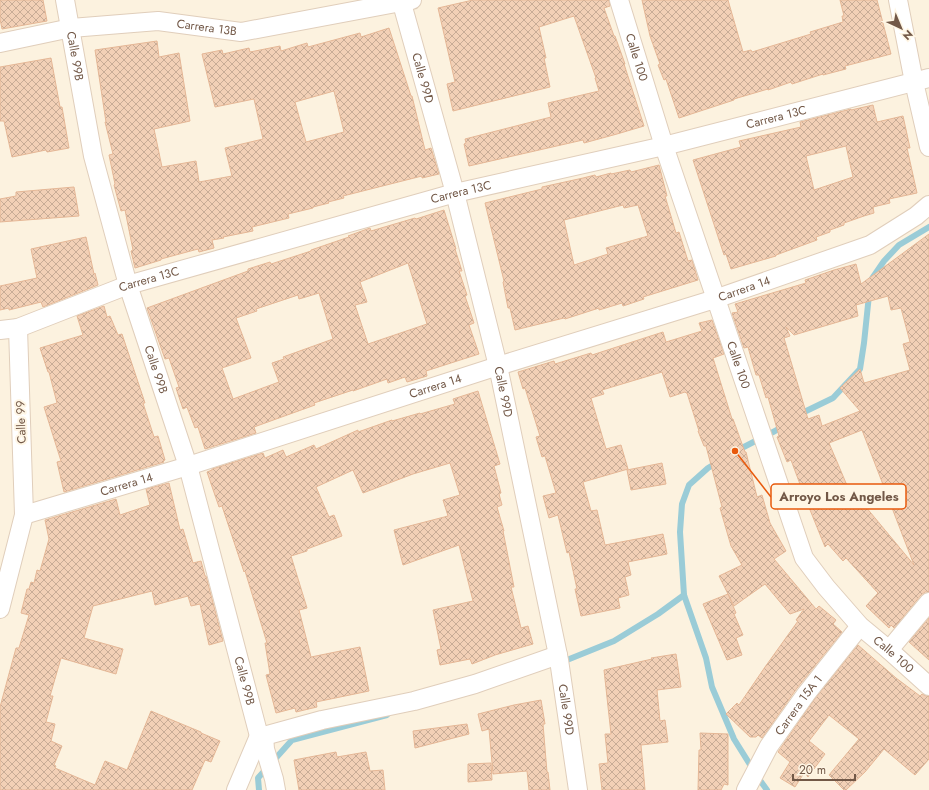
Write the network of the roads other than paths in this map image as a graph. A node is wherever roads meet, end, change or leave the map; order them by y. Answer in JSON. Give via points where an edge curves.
{"nodes":[{"id":1,"x":65,"y":0,"type":"edge"},
{"id":2,"x":619,"y":0,"type":"edge"},
{"id":3,"x":898,"y":0,"type":"edge"},
{"id":4,"x":405,"y":1,"type":"edge"},
{"id":5,"x":71,"y":28,"type":"junction"},
{"id":6,"x":0,"y":43,"type":"edge"},
{"id":7,"x":921,"y":80,"type":"edge"},
{"id":8,"x":664,"y":146,"type":"junction"},
{"id":9,"x":929,"y":146,"type":"edge"},
{"id":10,"x":455,"y":193,"type":"junction"},
{"id":11,"x":929,"y":206,"type":"edge"},
{"id":12,"x":128,"y":285,"type":"junction"},
{"id":13,"x":715,"y":299,"type":"junction"},
{"id":14,"x":9,"y":329,"type":"edge"},
{"id":15,"x":498,"y":366,"type":"junction"},
{"id":16,"x":188,"y":466,"type":"junction"},
{"id":17,"x":24,"y":515,"type":"junction"},
{"id":18,"x":929,"y":602,"type":"edge"},
{"id":19,"x":0,"y":609,"type":"edge"},
{"id":20,"x":860,"y":626,"type":"junction"},
{"id":21,"x":889,"y":650,"type":"junction"},
{"id":22,"x":559,"y":658,"type":"junction"},
{"id":23,"x":929,"y":686,"type":"edge"},
{"id":24,"x":263,"y":741,"type":"junction"},
{"id":25,"x":275,"y":784,"type":"edge"},
{"id":26,"x":749,"y":784,"type":"edge"},
{"id":27,"x":236,"y":790,"type":"edge"},
{"id":28,"x":578,"y":790,"type":"edge"}],
"edges":[{"from":1,"to":5,"type":"street","name":"Calle 99B"},
{"from":2,"to":8,"type":"street","name":"Calle 100"},
{"from":3,"to":7,"type":"street"},
{"from":4,"to":5,"type":"street","name":"Carrera 13B","via":[[241,32],[158,21]]},
{"from":4,"to":10,"type":"street","name":"Calle 99D"},
{"from":5,"to":6,"type":"street","name":"Carrera 13B"},
{"from":5,"to":12,"type":"street","name":"Calle 99B","via":[[93,156]]},
{"from":7,"to":8,"type":"street","name":"Carrera 13C"},
{"from":7,"to":9,"type":"street"},
{"from":8,"to":10,"type":"street","name":"Carrera 13C"},
{"from":8,"to":13,"type":"street","name":"Calle 100"},
{"from":10,"to":12,"type":"street","name":"Carrera 13C"},
{"from":10,"to":15,"type":"street","name":"Calle 99D"},
{"from":11,"to":13,"type":"street","name":"Carrera 14","via":[[870,245]]},
{"from":12,"to":14,"type":"street","name":"Carrera 13C"},
{"from":12,"to":16,"type":"street","name":"Calle 99B"},
{"from":13,"to":15,"type":"street","name":"Carrera 14"},
{"from":13,"to":20,"type":"street","name":"Calle 100","via":[[804,558]]},
{"from":14,"to":17,"type":"street","name":"Calle 99"},
{"from":15,"to":16,"type":"street","name":"Carrera 14"},
{"from":15,"to":22,"type":"street","name":"Calle 99D"},
{"from":16,"to":17,"type":"street","name":"Carrera 14"},
{"from":16,"to":24,"type":"street","name":"Calle 99B"},
{"from":17,"to":19,"type":"street"},
{"from":18,"to":21,"type":"street"},
{"from":20,"to":21,"type":"street","name":"Calle 100"},
{"from":20,"to":26,"type":"street","name":"Carrera 15A 1","via":[[769,746]]},
{"from":21,"to":23,"type":"street","name":"Calle 100"},
{"from":22,"to":24,"type":"street","via":[[422,699],[322,720]]},
{"from":22,"to":28,"type":"street","name":"Calle 99D"},
{"from":24,"to":25,"type":"street","name":"Calle 99B"},
{"from":24,"to":27,"type":"street"}]}
